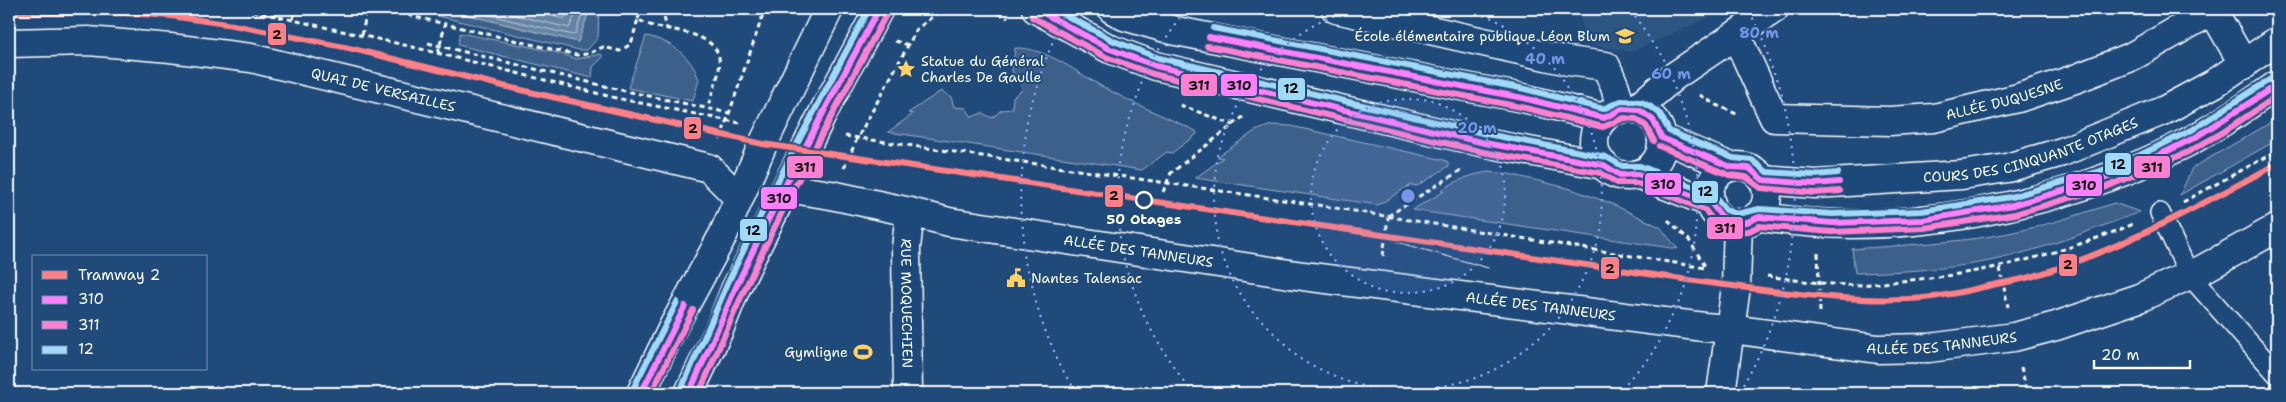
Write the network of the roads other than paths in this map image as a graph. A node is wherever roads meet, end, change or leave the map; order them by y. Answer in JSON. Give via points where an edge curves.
{"nodes":[{"id":1,"x":829,"y":9,"type":"edge"},
{"id":2,"x":879,"y":9,"type":"edge"},
{"id":3,"x":1036,"y":9,"type":"edge"},
{"id":4,"x":1112,"y":9,"type":"edge"},
{"id":5,"x":1336,"y":9,"type":"edge"},
{"id":6,"x":1773,"y":9,"type":"edge"},
{"id":7,"x":2213,"y":10,"type":"edge"},
{"id":8,"x":1736,"y":35,"type":"junction"},
{"id":9,"x":2277,"y":41,"type":"edge"},
{"id":10,"x":9,"y":43,"type":"edge"},
{"id":11,"x":2244,"y":65,"type":"junction"},
{"id":12,"x":2277,"y":85,"type":"edge"},
{"id":13,"x":1621,"y":112,"type":"junction"},
{"id":14,"x":1662,"y":138,"type":"junction"},
{"id":15,"x":1604,"y":166,"type":"junction"},
{"id":16,"x":1731,"y":167,"type":"junction"},
{"id":17,"x":1638,"y":174,"type":"junction"},
{"id":18,"x":1763,"y":180,"type":"junction"},
{"id":19,"x":786,"y":188,"type":"junction"},
{"id":20,"x":739,"y":198,"type":"junction"},
{"id":21,"x":1711,"y":203,"type":"junction"},
{"id":22,"x":910,"y":212,"type":"junction"},
{"id":23,"x":2160,"y":213,"type":"road end"},
{"id":24,"x":1747,"y":220,"type":"junction"},
{"id":25,"x":2277,"y":228,"type":"edge"},
{"id":26,"x":2190,"y":276,"type":"junction"},
{"id":27,"x":1732,"y":329,"type":"junction"},
{"id":28,"x":2277,"y":374,"type":"edge"},
{"id":29,"x":641,"y":393,"type":"edge"},
{"id":30,"x":689,"y":393,"type":"edge"},
{"id":31,"x":908,"y":393,"type":"edge"},
{"id":32,"x":1721,"y":393,"type":"edge"}],
"edges":[{"from":1,"to":20,"type":"street"},
{"from":2,"to":19,"type":"street"},
{"from":3,"to":15,"type":"street","via":[[1110,49],[1156,66],[1485,143]]},
{"from":4,"to":13,"type":"street","via":[[1124,16],[1176,31],[1523,98]]},
{"from":5,"to":13,"type":"street","via":[[1568,61],[1606,66]]},
{"from":6,"to":8,"type":"street"},
{"from":7,"to":8,"type":"street","name":"ALLÉE DUQUESNE","via":[[2132,57],[2018,98],[1934,118],[1890,121],[1774,118]]},
{"from":7,"to":11,"type":"street"},
{"from":8,"to":13,"type":"street"},
{"from":9,"to":11,"type":"street","name":"COURS DES CINQUANTE OTAGES"},
{"from":10,"to":20,"type":"street","name":"QUAI DE VERSAILLES","via":[[88,41],[251,58],[709,168]]},
{"from":11,"to":18,"type":"street","name":"COURS DES CINQUANTE OTAGES","via":[[2165,110],[2070,149],[2007,168],[1962,175],[1815,184]]},
{"from":12,"to":24,"type":"street","via":[[2185,144],[2074,190],[2016,205],[1880,223]]},
{"from":13,"to":14,"type":"street","via":[[1653,119]]},
{"from":13,"to":15,"type":"street","via":[[1595,133],[1596,151]]},
{"from":14,"to":16,"type":"street","name":"COURS DES CINQUANTE OTAGES"},
{"from":14,"to":17,"type":"street","via":[[1657,160]]},
{"from":15,"to":17,"type":"street","via":[[1620,175]]},
{"from":16,"to":18,"type":"street","name":"COURS DES CINQUANTE OTAGES","via":[[1749,168]]},
{"from":16,"to":21,"type":"street","via":[[1724,169],[1713,181],[1709,196]]},
{"from":17,"to":21,"type":"street"},
{"from":18,"to":24,"type":"street","via":[[1767,197],[1765,205]]},
{"from":19,"to":22,"type":"street","name":"ALLÉE DES TANNEURS"},
{"from":19,"to":30,"type":"street"},
{"from":20,"to":29,"type":"street"},
{"from":21,"to":24,"type":"street","via":[[1721,218]]},
{"from":22,"to":27,"type":"street","name":"ALLÉE DES TANNEURS","via":[[949,222],[1379,286]]},
{"from":22,"to":31,"type":"street","name":"RUE MOQUECHIEN","via":[[906,248]]},
{"from":23,"to":26,"type":"lane"},
{"from":24,"to":27,"type":"street","via":[[1736,272]]},
{"from":25,"to":26,"type":"street","name":"ALLÉE DES TANNEURS"},
{"from":26,"to":27,"type":"street","name":"ALLÉE DES TANNEURS","via":[[2139,298],[2056,326],[2014,337],[1929,348],[1878,349]]},
{"from":26,"to":28,"type":"lane"},
{"from":27,"to":32,"type":"street"}]}
